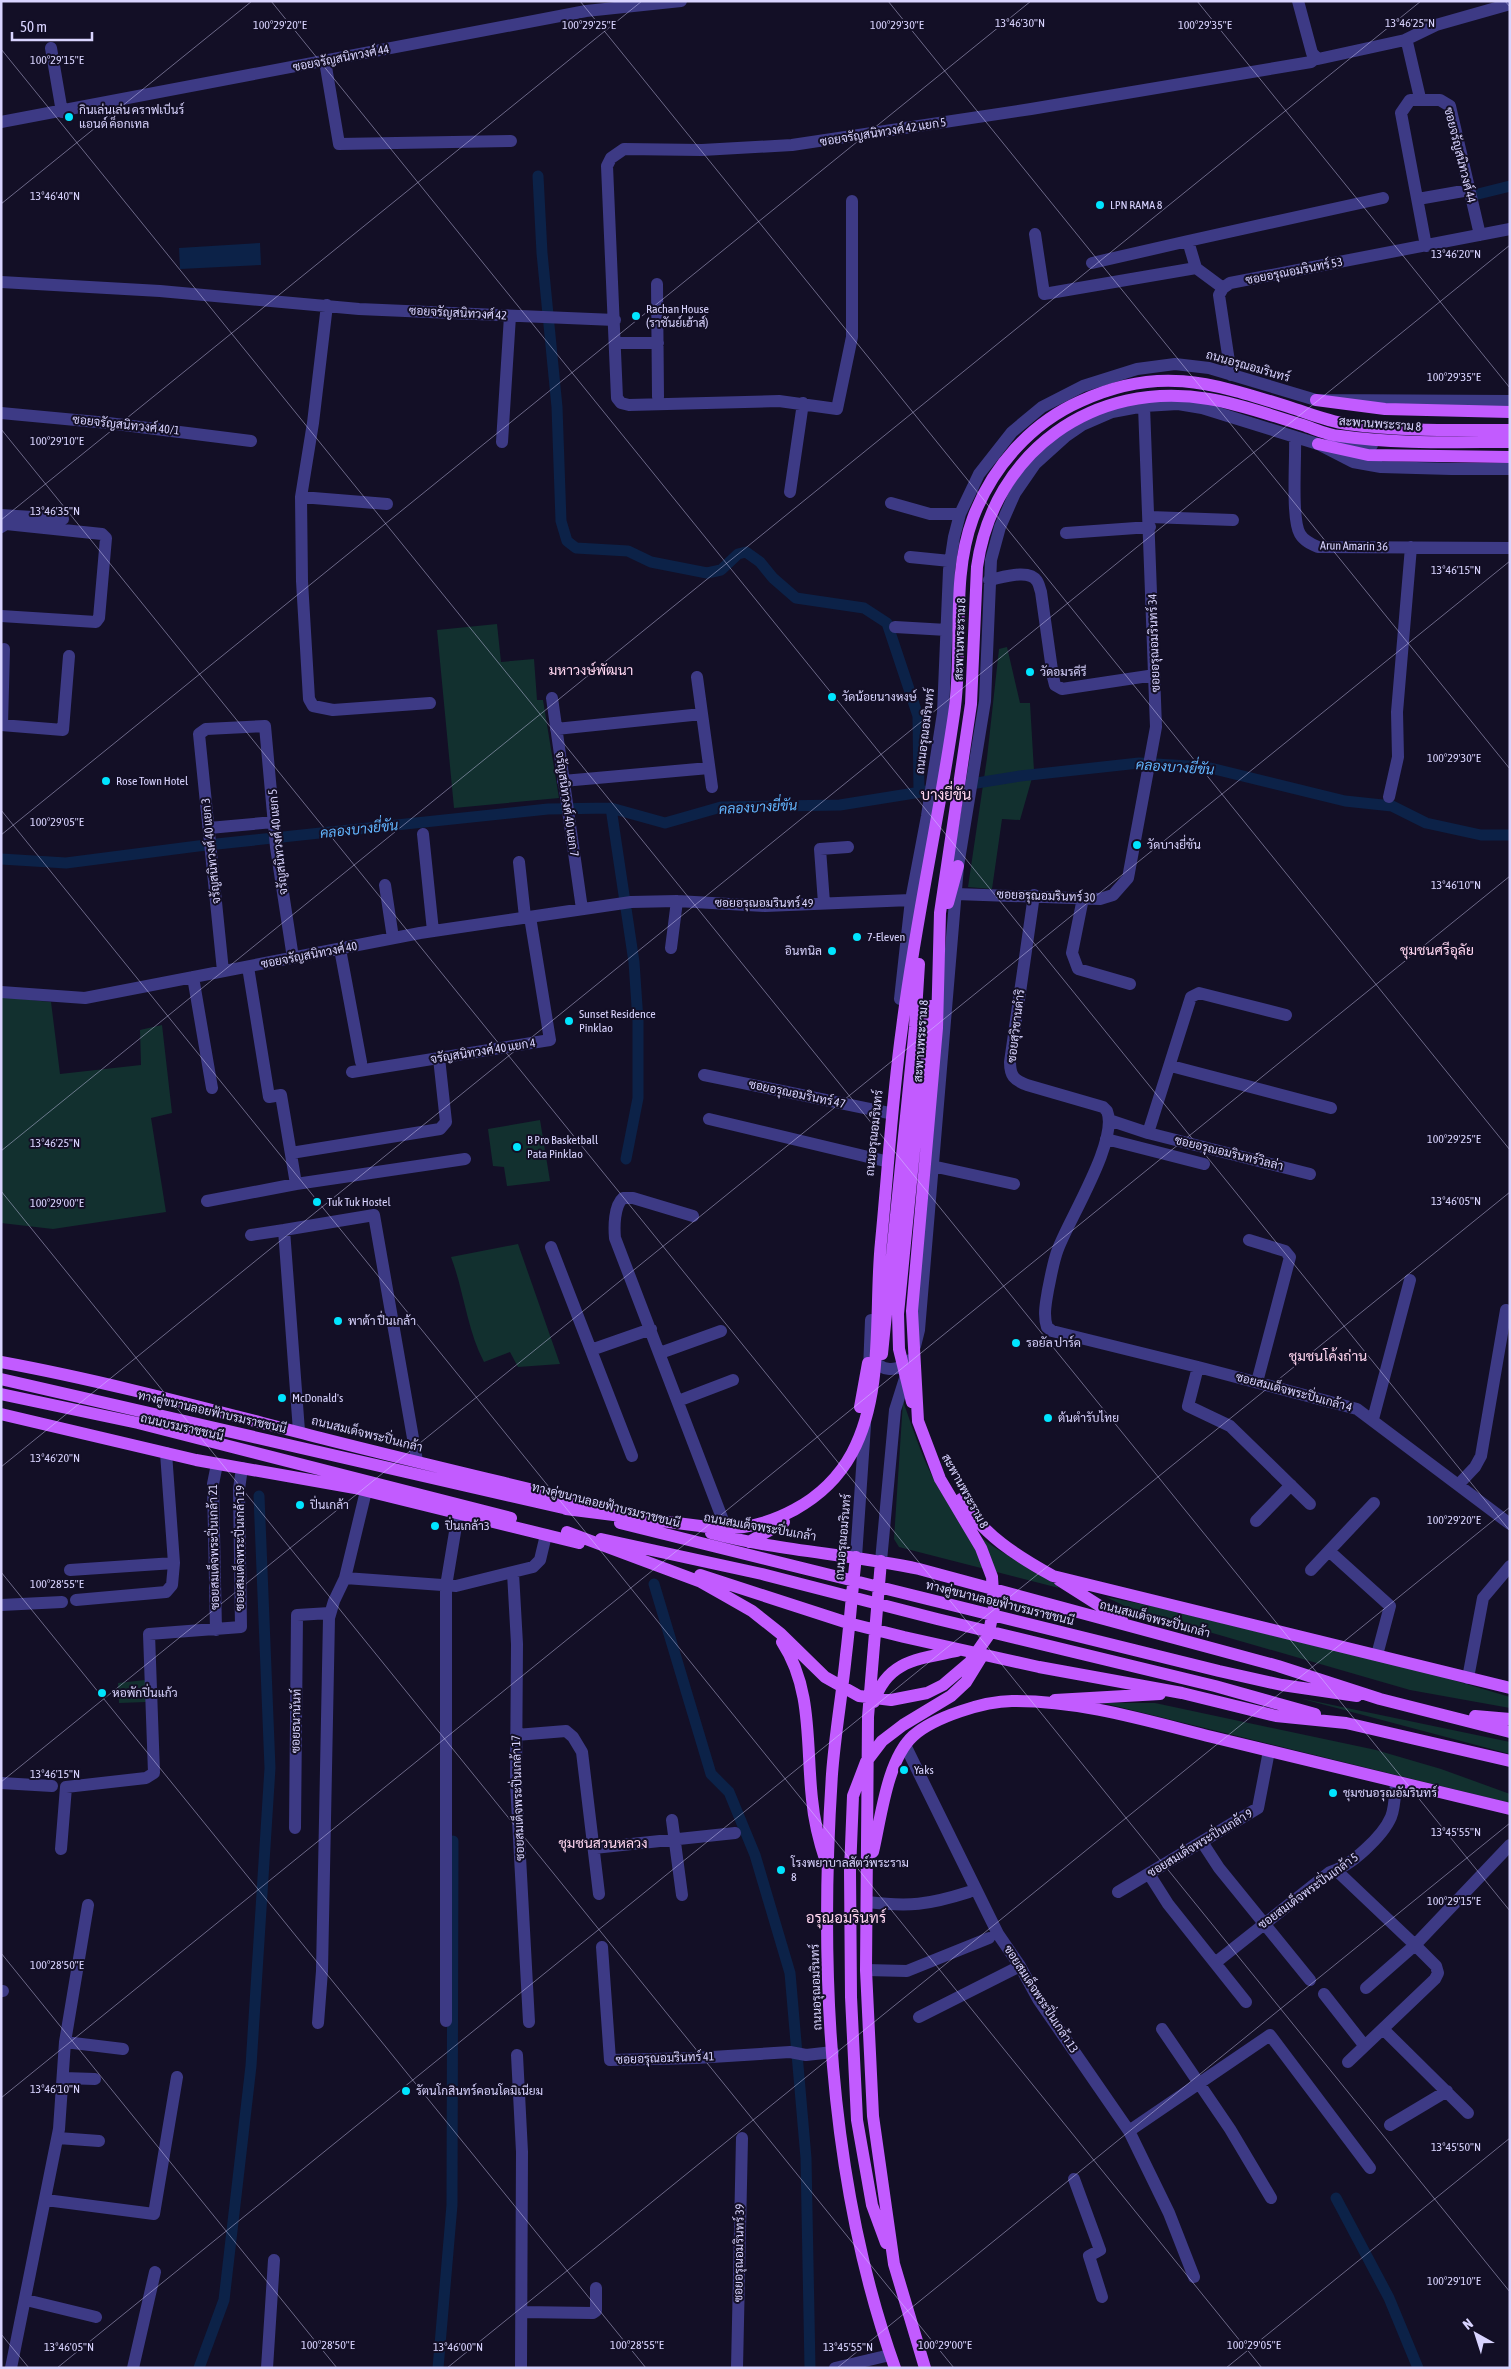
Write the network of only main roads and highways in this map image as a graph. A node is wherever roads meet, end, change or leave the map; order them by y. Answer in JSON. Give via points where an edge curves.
{"nodes":[{"id":1,"x":1316,"y":400,"type":"road end"},
{"id":2,"x":1510,"y":412,"type":"edge"},
{"id":3,"x":1510,"y":430,"type":"edge"},
{"id":4,"x":1510,"y":442,"type":"edge"},
{"id":5,"x":1314,"y":443,"type":"road end"},
{"id":6,"x":1510,"y":457,"type":"edge"},
{"id":7,"x":921,"y":850,"type":"road end"},
{"id":8,"x":958,"y":866,"type":"road end"},
{"id":9,"x":921,"y":1028,"type":"junction"},
{"id":10,"x":919,"y":1330,"type":"road end"},
{"id":11,"x":870,"y":1355,"type":"road end"},
{"id":12,"x":1,"y":1360,"type":"edge"},
{"id":13,"x":1,"y":1373,"type":"edge"},
{"id":14,"x":1,"y":1378,"type":"edge"},
{"id":15,"x":874,"y":1383,"type":"junction"},
{"id":16,"x":1,"y":1394,"type":"edge"},
{"id":17,"x":1,"y":1401,"type":"edge"},
{"id":18,"x":1,"y":1414,"type":"edge"},
{"id":19,"x":918,"y":1421,"type":"junction"},
{"id":20,"x":320,"y":1437,"type":"junction"},
{"id":21,"x":361,"y":1490,"type":"junction"},
{"id":22,"x":566,"y":1509,"type":"junction"},
{"id":23,"x":675,"y":1524,"type":"junction"},
{"id":24,"x":567,"y":1532,"type":"junction"},
{"id":25,"x":750,"y":1542,"type":"junction"},
{"id":26,"x":856,"y":1557,"type":"junction"},
{"id":27,"x":881,"y":1561,"type":"junction"},
{"id":28,"x":664,"y":1564,"type":"junction"},
{"id":29,"x":1053,"y":1576,"type":"junction"},
{"id":30,"x":727,"y":1584,"type":"junction"},
{"id":31,"x":848,"y":1623,"type":"junction"},
{"id":32,"x":1133,"y":1628,"type":"junction"},
{"id":33,"x":876,"y":1631,"type":"junction"},
{"id":34,"x":988,"y":1636,"type":"junction"},
{"id":35,"x":962,"y":1650,"type":"junction"},
{"id":36,"x":1510,"y":1688,"type":"edge"},
{"id":37,"x":1182,"y":1693,"type":"junction"},
{"id":38,"x":1380,"y":1699,"type":"junction"},
{"id":39,"x":1039,"y":1702,"type":"junction"},
{"id":40,"x":1438,"y":1712,"type":"junction"},
{"id":41,"x":868,"y":1717,"type":"junction"},
{"id":42,"x":1510,"y":1720,"type":"edge"},
{"id":43,"x":1346,"y":1723,"type":"junction"},
{"id":44,"x":1510,"y":1732,"type":"edge"},
{"id":45,"x":1510,"y":1761,"type":"edge"},
{"id":46,"x":1510,"y":1810,"type":"edge"},
{"id":47,"x":828,"y":1870,"type":"junction"},
{"id":48,"x":867,"y":1881,"type":"junction"},
{"id":49,"x":894,"y":2264,"type":"junction"},
{"id":50,"x":894,"y":2368,"type":"edge"},
{"id":51,"x":925,"y":2368,"type":"edge"}],
"edges":[{"from":1,"to":2,"type":"main road","via":[[1385,409]]},
{"from":3,"to":15,"type":"main road","name":"สะพานพระราม 8","via":[[1434,430],[1343,424],[1215,384],[1153,381],[1106,391],[1070,406],[1034,430],[1001,465],[972,521],[962,568],[955,710],[923,884],[901,1030],[878,1273]]},
{"from":4,"to":19,"type":"main road","name":"สะพานพระราม 8","via":[[1430,442],[1338,436],[1228,403],[1186,396],[1151,396],[1099,409],[1061,429],[1029,456],[1004,488],[980,546],[975,590],[972,704],[940,913],[937,1028],[912,1311]]},
{"from":5,"to":6,"type":"main road","via":[[1368,455]]},
{"from":7,"to":9,"type":"main road"},
{"from":8,"to":9,"type":"main road"},
{"from":9,"to":15,"type":"main road","via":[[883,1350]]},
{"from":9,"to":19,"type":"main road","via":[[898,1314],[898,1349]]},
{"from":10,"to":29,"type":"main road","name":"ถนนสมเด็จพระปิ่นเกล้า","via":[[923,1407],[931,1445],[943,1470],[967,1509],[990,1536]]},
{"from":11,"to":25,"type":"main road","via":[[853,1436],[839,1469],[818,1497],[802,1511]]},
{"from":12,"to":20,"type":"main road","name":"ถนนสมเด็จพระปิ่นเกล้า","via":[[212,1408]]},
{"from":13,"to":20,"type":"main road","name":"ถนนบรมราชชนนี","via":[[247,1427]]},
{"from":14,"to":22,"type":"main road","name":"ทางคู่ขนานลอยฟ้าบรมราชชนนี"},
{"from":15,"to":22,"type":"main road","name":"สะพานพระราม 8","via":[[861,1433],[840,1472],[815,1495],[786,1514],[730,1529]]},
{"from":16,"to":24,"type":"main road","via":[[138,1423]]},
{"from":17,"to":21,"type":"main road","name":"ถนนบรมราชชนนี","via":[[200,1445]]},
{"from":18,"to":21,"type":"main road","via":[[217,1464]]},
{"from":19,"to":34,"type":"main road","name":"สะพานพระราม 8","via":[[940,1479],[981,1548],[992,1577],[994,1608]]},
{"from":20,"to":23,"type":"main road","name":"ถนนสมเด็จพระปิ่นเกล้า"},
{"from":21,"to":28,"type":"main road"},
{"from":22,"to":38,"type":"main road","name":"ทางคู่ขนานลอยฟ้าบรมราชชนนี","via":[[1282,1685]]},
{"from":23,"to":25,"type":"main road","name":"ถนนสมเด็จพระปิ่นเกล้า"},
{"from":23,"to":28,"type":"main road","via":[[690,1536],[690,1549],[685,1559]]},
{"from":24,"to":34,"type":"main road","name":"สะพานพระราม 8","via":[[701,1582],[724,1594],[781,1634],[830,1680],[860,1696],[891,1700],[927,1693],[943,1685],[970,1662]]},
{"from":24,"to":43,"type":"main road","via":[[762,1574],[1216,1686]]},
{"from":25,"to":26,"type":"main road","name":"ถนนสมเด็จพระปิ่นเกล้า"},
{"from":26,"to":27,"type":"main road","name":"ถนนสมเด็จพระปิ่นเกล้า"},
{"from":26,"to":31,"type":"main road","name":"ถนนอรุณอมรินทร์"},
{"from":27,"to":32,"type":"main road","name":"ถนนสมเด็จพระปิ่นเกล้า"},
{"from":27,"to":33,"type":"main road"},
{"from":28,"to":30,"type":"main road"},
{"from":29,"to":32,"type":"main road"},
{"from":29,"to":36,"type":"main road","name":"ถนนสมเด็จพระปิ่นเกล้า"},
{"from":30,"to":31,"type":"main road"},
{"from":30,"to":47,"type":"main road","via":[[764,1618],[780,1638],[796,1668],[806,1707],[811,1797],[817,1835]]},
{"from":31,"to":33,"type":"main road"},
{"from":31,"to":47,"type":"main road","name":"ถนนอรุณอมรินทร์","via":[[832,1772]]},
{"from":32,"to":38,"type":"main road","name":"ถนนสมเด็จพระปิ่นเกล้า","via":[[1278,1666]]},
{"from":33,"to":35,"type":"main road"},
{"from":33,"to":41,"type":"main road"},
{"from":34,"to":49,"type":"main road","via":[[982,1659],[966,1682],[945,1700],[882,1741],[866,1762],[856,1786],[852,1809],[851,1997],[857,2120],[872,2205]]},
{"from":35,"to":37,"type":"main road"},
{"from":35,"to":41,"type":"main road","via":[[895,1669],[878,1688]]},
{"from":37,"to":39,"type":"main road"},
{"from":37,"to":43,"type":"main road","via":[[1276,1716]]},
{"from":38,"to":40,"type":"main road","name":"ถนนสมเด็จพระปิ่นเกล้า"},
{"from":39,"to":46,"type":"main road","via":[[1113,1713]]},
{"from":39,"to":48,"type":"main road","via":[[1010,1701],[974,1708],[942,1718],[914,1734],[905,1745],[892,1774]]},
{"from":40,"to":42,"type":"main road"},
{"from":40,"to":44,"type":"main road","name":"ถนนสมเด็จพระปิ่นเกล้า"},
{"from":41,"to":48,"type":"main road"},
{"from":43,"to":45,"type":"main road"},
{"from":47,"to":50,"type":"main road","name":"ถนนอรุณอมรินทร์","via":[[828,1963],[838,2108],[852,2207],[875,2308]]},
{"from":48,"to":49,"type":"main road","via":[[866,1970],[873,2116]]},
{"from":49,"to":51,"type":"main road"}]}
